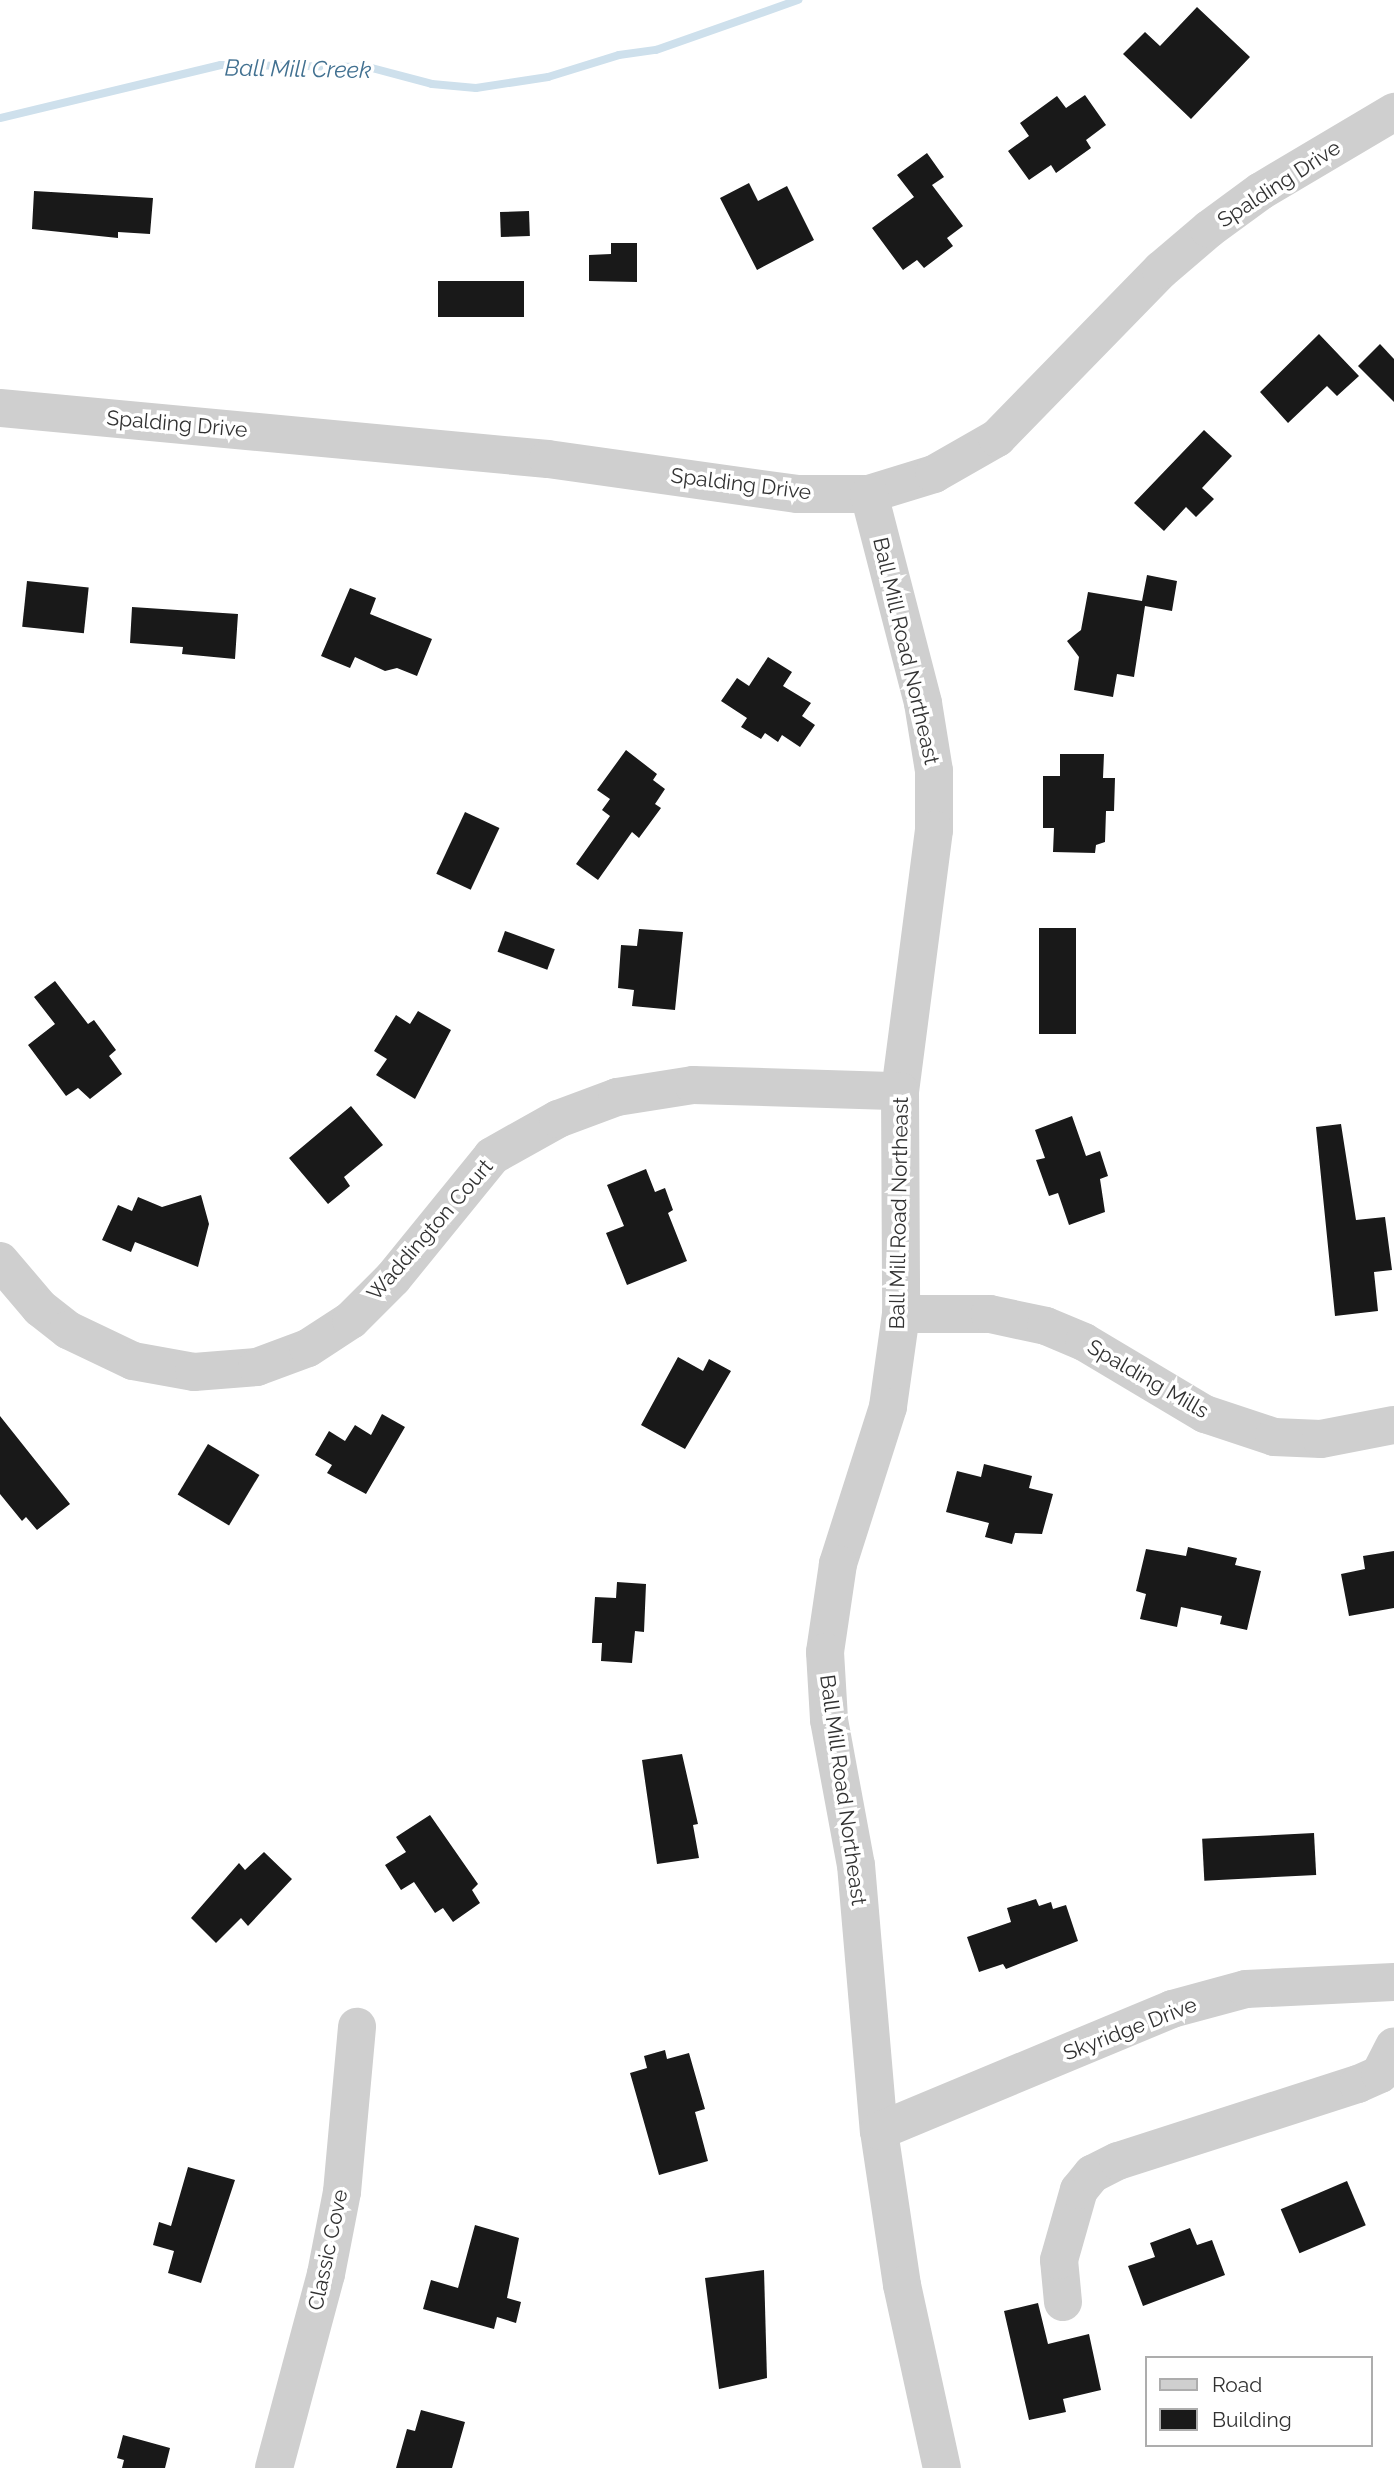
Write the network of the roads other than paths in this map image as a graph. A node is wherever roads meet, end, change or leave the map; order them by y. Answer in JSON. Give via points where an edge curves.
{"nodes":[{"id":1,"x":1394,"y":112,"type":"edge"},
{"id":2,"x":0,"y":408,"type":"edge"},
{"id":3,"x":869,"y":494,"type":"junction"},
{"id":4,"x":900,"y":1091,"type":"junction"},
{"id":5,"x":7,"y":1286,"type":"edge"},
{"id":6,"x":901,"y":1314,"type":"junction"},
{"id":7,"x":1394,"y":1425,"type":"edge"},
{"id":8,"x":1393,"y":1990,"type":"edge"},
{"id":9,"x":356,"y":2027,"type":"dead end"},
{"id":10,"x":1394,"y":2046,"type":"edge"},
{"id":11,"x":879,"y":2131,"type":"junction"},
{"id":12,"x":1063,"y":2302,"type":"dead end"},
{"id":13,"x":274,"y":2468,"type":"edge"},
{"id":14,"x":942,"y":2468,"type":"edge"}],
"edges":[{"from":1,"to":3,"type":"street","name":"Spalding Drive","via":[[1261,191],[1209,229],[1161,270],[997,438],[934,474]]},
{"from":2,"to":3,"type":"street","name":"Spalding Drive","via":[[405,443],[797,494]]},
{"from":3,"to":4,"type":"street","name":"Ball Mill Road Northeast","via":[[923,703],[934,771],[934,830]]},
{"from":4,"to":5,"type":"street","name":"Waddington Court","via":[[692,1085],[617,1097],[558,1119],[492,1156],[393,1278],[351,1320],[308,1348],[257,1367],[194,1372],[133,1361],[68,1330]]},
{"from":4,"to":6,"type":"street","name":"Ball Mill Road Northeast"},
{"from":6,"to":7,"type":"street","name":"Spalding Mills","via":[[990,1314],[1046,1326],[1084,1342],[1205,1414],[1274,1437],[1321,1440]]},
{"from":6,"to":11,"type":"street","name":"Ball Mill Road Northeast","via":[[888,1407],[838,1564],[825,1652],[829,1720],[856,1865]]},
{"from":8,"to":11,"type":"street","name":"Skyridge Drive","via":[[1246,1989],[1171,2010]]},
{"from":9,"to":13,"type":"street","name":"Classic Cove","via":[[342,2192],[326,2274]]},
{"from":10,"to":12,"type":"street","via":[[1380,2074],[1358,2084],[1118,2161],[1092,2174],[1079,2190],[1062,2249]]},
{"from":11,"to":14,"type":"street","name":"Ball Mill Road Northeast","via":[[902,2285]]}]}
